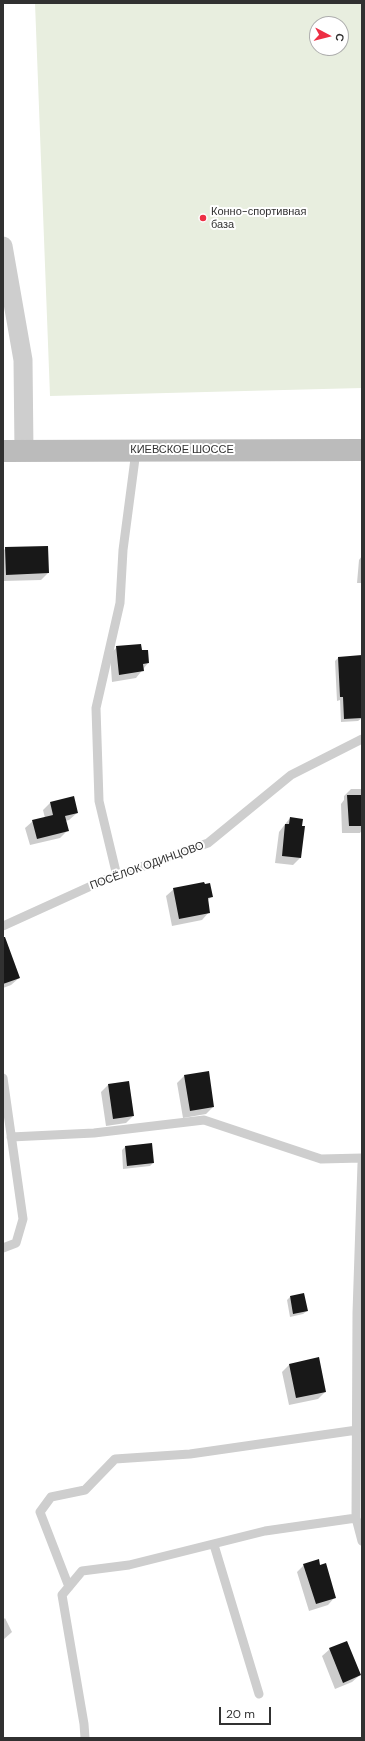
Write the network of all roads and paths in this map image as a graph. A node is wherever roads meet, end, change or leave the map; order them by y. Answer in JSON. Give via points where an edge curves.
{"nodes":[{"id":1,"x":3,"y":246,"type":"edge"},
{"id":2,"x":136,"y":450,"type":"junction"},
{"id":3,"x":362,"y":450,"type":"edge"},
{"id":4,"x":13,"y":451,"type":"edge"},
{"id":5,"x":362,"y":739,"type":"edge"},
{"id":6,"x":117,"y":876,"type":"junction"},
{"id":7,"x":3,"y":926,"type":"edge"},
{"id":8,"x":3,"y":1078,"type":"edge"},
{"id":9,"x":11,"y":1137,"type":"junction"},
{"id":10,"x":362,"y":1158,"type":"edge"},
{"id":11,"x":362,"y":1164,"type":"edge"},
{"id":12,"x":3,"y":1248,"type":"edge"},
{"id":13,"x":360,"y":1313,"type":"edge"},
{"id":14,"x":357,"y":1430,"type":"junction"},
{"id":15,"x":356,"y":1518,"type":"junction"},
{"id":16,"x":362,"y":1541,"type":"edge"},
{"id":17,"x":214,"y":1545,"type":"junction"},
{"id":18,"x":69,"y":1586,"type":"junction"},
{"id":19,"x":259,"y":1694,"type":"dead end"},
{"id":20,"x":85,"y":1738,"type":"edge"}],
"edges":[{"from":1,"to":4,"type":"street","via":[[23,360]]},
{"from":2,"to":3,"type":"main road","name":"КИЕВСКОЕ ШОССЕ"},
{"from":2,"to":4,"type":"main road","name":"КИЕВСКОЕ ШОССЕ"},
{"from":2,"to":6,"type":"lane","via":[[123,550],[120,603],[96,708],[99,802]]},
{"from":5,"to":6,"type":"lane","name":"ПОСЁЛОК ОДИНЦОВО","via":[[291,775],[208,843]]},
{"from":6,"to":7,"type":"lane","name":"ПОСЁЛОК ОДИНЦОВО"},
{"from":8,"to":9,"type":"lane"},
{"from":9,"to":10,"type":"lane","via":[[94,1132],[204,1120],[321,1159]]},
{"from":9,"to":12,"type":"lane","via":[[23,1219],[16,1243]]},
{"from":11,"to":13,"type":"lane"},
{"from":13,"to":14,"type":"lane"},
{"from":14,"to":15,"type":"lane"},
{"from":14,"to":18,"type":"lane","via":[[190,1454],[115,1459],[85,1490],[52,1496],[40,1512]]},
{"from":15,"to":16,"type":"lane"},
{"from":15,"to":17,"type":"lane","via":[[265,1531]]},
{"from":17,"to":18,"type":"lane","via":[[129,1565],[82,1571]]},
{"from":17,"to":19,"type":"lane"},
{"from":18,"to":20,"type":"lane","via":[[62,1595]]}]}
